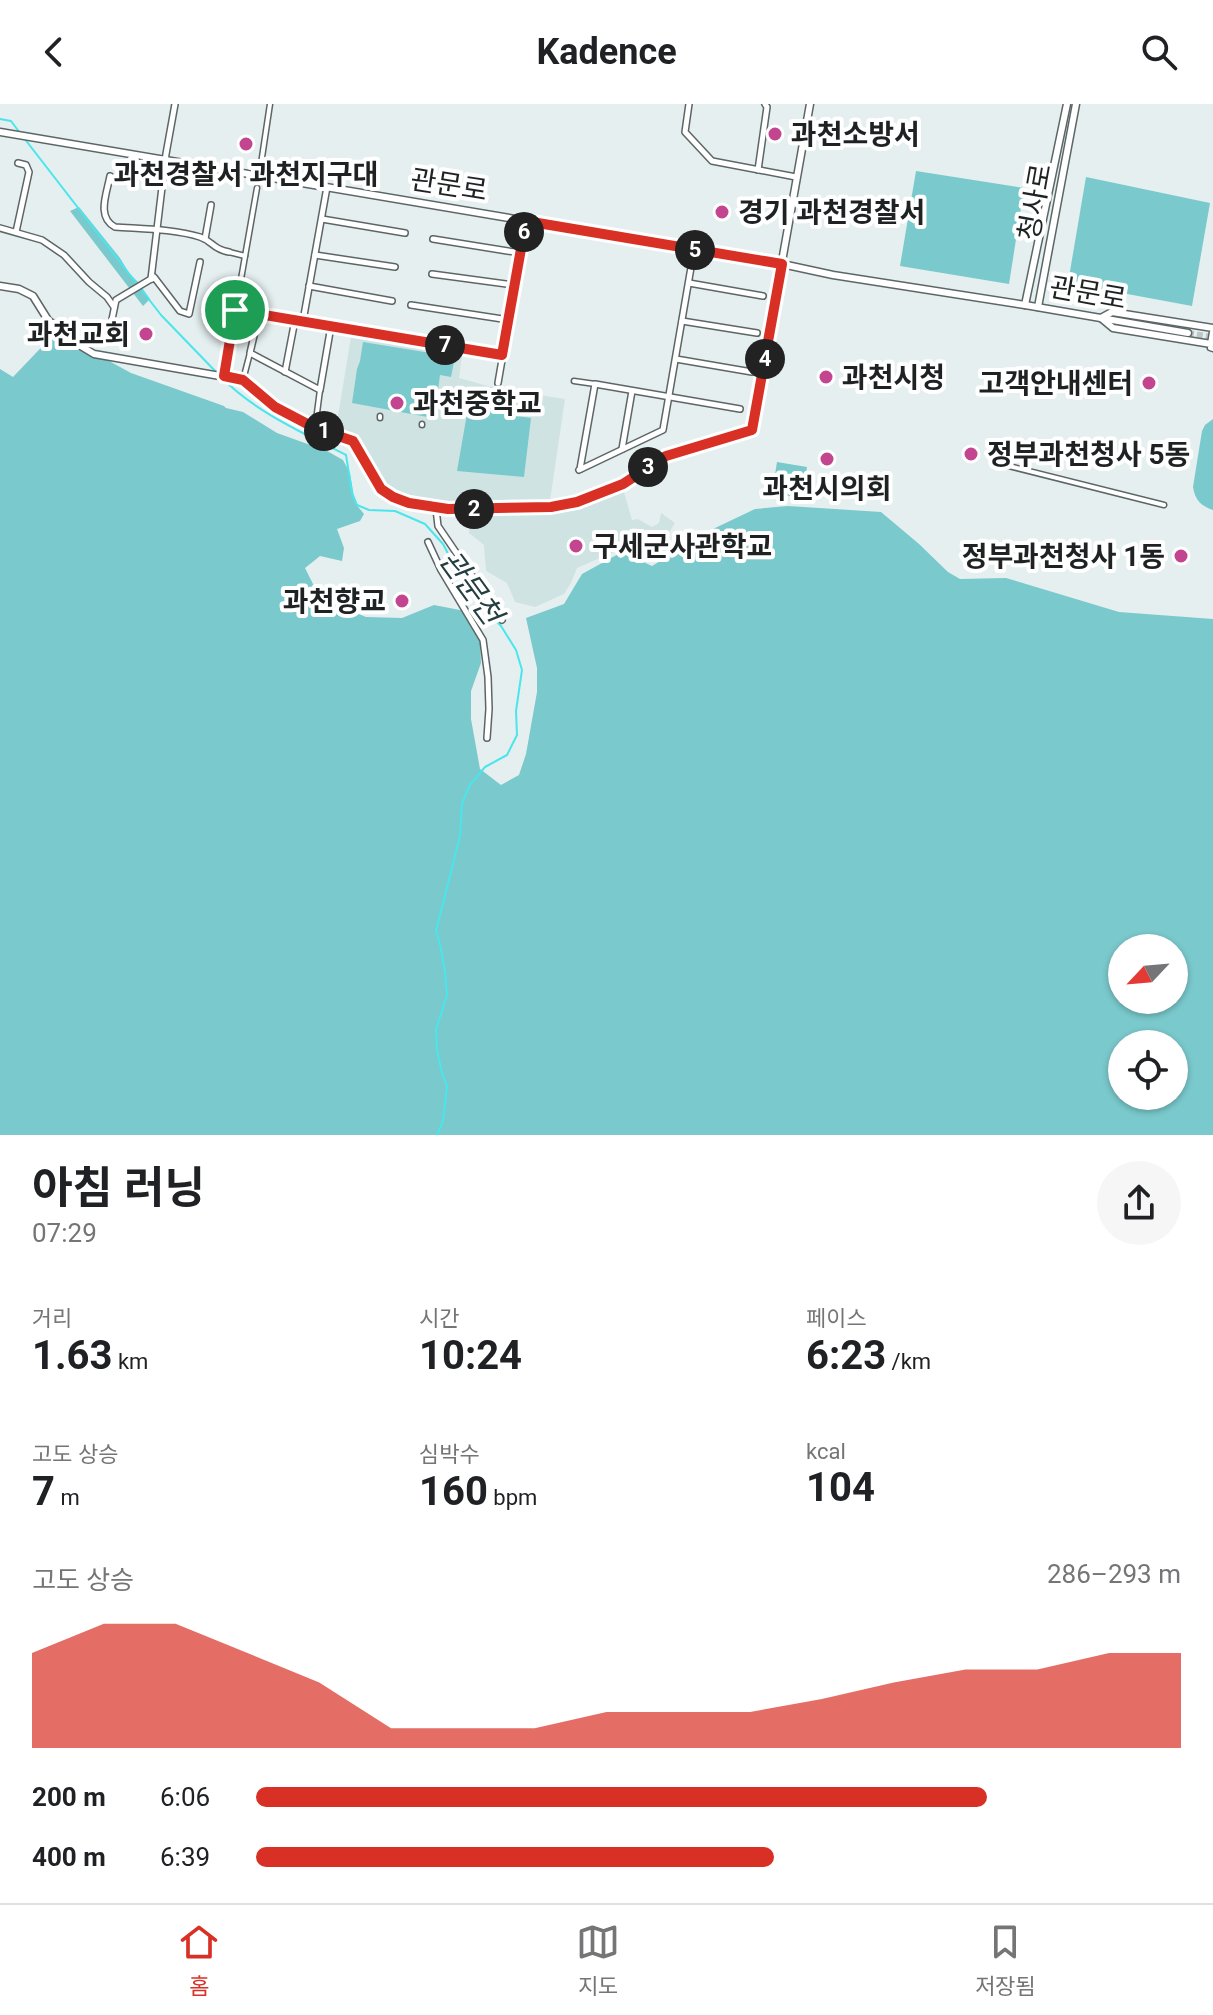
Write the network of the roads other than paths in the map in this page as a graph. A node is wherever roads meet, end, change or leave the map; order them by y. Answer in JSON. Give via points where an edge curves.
{"nodes":[{"id":1,"x":175,"y":104,"type":"edge"},
{"id":2,"x":270,"y":104,"type":"edge"},
{"id":3,"x":689,"y":104,"type":"edge"},
{"id":4,"x":765,"y":104,"type":"edge"},
{"id":5,"x":810,"y":104,"type":"edge"},
{"id":6,"x":1067,"y":104,"type":"edge"},
{"id":7,"x":1076,"y":104,"type":"edge"},
{"id":8,"x":0,"y":132,"type":"edge"},
{"id":9,"x":166,"y":160,"type":"junction"},
{"id":10,"x":18,"y":163,"type":"dead end"},
{"id":11,"x":261,"y":164,"type":"tunnel mouth"},
{"id":12,"x":758,"y":170,"type":"junction"},
{"id":13,"x":110,"y":176,"type":"dead end"},
{"id":14,"x":796,"y":177,"type":"junction"},
{"id":15,"x":327,"y":187,"type":"junction"},
{"id":16,"x":257,"y":188,"type":"tunnel mouth"},
{"id":17,"x":211,"y":205,"type":"dead end"},
{"id":18,"x":322,"y":219,"type":"junction"},
{"id":19,"x":526,"y":221,"type":"junction"},
{"id":20,"x":0,"y":228,"type":"edge"},
{"id":21,"x":156,"y":231,"type":"junction"},
{"id":22,"x":16,"y":232,"type":"junction"},
{"id":23,"x":405,"y":233,"type":"dead end"},
{"id":24,"x":205,"y":239,"type":"junction"},
{"id":25,"x":433,"y":239,"type":"dead end"},
{"id":26,"x":694,"y":250,"type":"junction"},
{"id":27,"x":229,"y":252,"type":"joint"},
{"id":28,"x":520,"y":253,"type":"junction"},
{"id":29,"x":315,"y":255,"type":"junction"},
{"id":30,"x":245,"y":256,"type":"junction"},
{"id":31,"x":200,"y":262,"type":"dead end"},
{"id":32,"x":782,"y":264,"type":"junction"},
{"id":33,"x":395,"y":267,"type":"dead end"},
{"id":34,"x":432,"y":274,"type":"dead end"},
{"id":35,"x":151,"y":279,"type":"junction"},
{"id":36,"x":689,"y":283,"type":"junction"},
{"id":37,"x":0,"y":286,"type":"edge"},
{"id":38,"x":309,"y":286,"type":"junction"},
{"id":39,"x":515,"y":286,"type":"junction"},
{"id":40,"x":763,"y":296,"type":"dead end"},
{"id":41,"x":392,"y":301,"type":"dead end"},
{"id":42,"x":411,"y":305,"type":"dead end"},
{"id":43,"x":1025,"y":305,"type":"junction"},
{"id":44,"x":114,"y":307,"type":"junction"},
{"id":45,"x":1038,"y":307,"type":"junction"},
{"id":46,"x":235,"y":310,"type":"junction"},
{"id":47,"x":259,"y":314,"type":"junction"},
{"id":48,"x":1101,"y":318,"type":"junction"},
{"id":49,"x":295,"y":320,"type":"junction"},
{"id":50,"x":509,"y":320,"type":"junction"},
{"id":51,"x":303,"y":321,"type":"junction"},
{"id":52,"x":682,"y":321,"type":"junction"},
{"id":53,"x":331,"y":326,"type":"junction"},
{"id":54,"x":1213,"y":330,"type":"edge"},
{"id":55,"x":757,"y":333,"type":"dead end"},
{"id":56,"x":1188,"y":333,"type":"tunnel mouth"},
{"id":57,"x":109,"y":334,"type":"dead end"},
{"id":58,"x":1211,"y":347,"type":"edge"},
{"id":59,"x":250,"y":353,"type":"junction"},
{"id":60,"x":502,"y":355,"type":"junction"},
{"id":61,"x":676,"y":359,"type":"junction"},
{"id":62,"x":285,"y":372,"type":"junction"},
{"id":63,"x":752,"y":372,"type":"dead end"},
{"id":64,"x":223,"y":376,"type":"junction"},
{"id":65,"x":243,"y":380,"type":"junction"},
{"id":66,"x":574,"y":381,"type":"dead end"},
{"id":67,"x":498,"y":383,"type":"dead end"},
{"id":68,"x":595,"y":384,"type":"junction"},
{"id":69,"x":320,"y":390,"type":"junction"},
{"id":70,"x":632,"y":391,"type":"junction"},
{"id":71,"x":669,"y":397,"type":"junction"},
{"id":72,"x":740,"y":409,"type":"dead end"},
{"id":73,"x":315,"y":428,"type":"junction"},
{"id":74,"x":622,"y":450,"type":"junction"},
{"id":75,"x":1005,"y":465,"type":"dead end"},
{"id":76,"x":1164,"y":505,"type":"dead end"},
{"id":77,"x":436,"y":509,"type":"junction"},
{"id":78,"x":428,"y":542,"type":"dead end"},
{"id":79,"x":502,"y":620,"type":"dead end"},
{"id":80,"x":487,"y":738,"type":"dead end"}],
"edges":[{"from":1,"to":9,"type":"street"},
{"from":2,"to":11,"type":"street"},
{"from":3,"to":12,"type":"street","via":[[685,132],[712,161]]},
{"from":4,"to":12,"type":"street"},
{"from":5,"to":14,"type":"street"},
{"from":6,"to":43,"type":"street","name":"청사로"},
{"from":7,"to":45,"type":"street","name":"청사로"},
{"from":8,"to":9,"type":"street","name":"관문로"},
{"from":9,"to":15,"type":"street","name":"관문로"},
{"from":9,"to":21,"type":"street"},
{"from":10,"to":22,"type":"street","via":[[29,172]]},
{"from":12,"to":14,"type":"street"},
{"from":13,"to":21,"type":"street","via":[[103,214],[107,223]]},
{"from":14,"to":32,"type":"street"},
{"from":15,"to":18,"type":"street"},
{"from":15,"to":19,"type":"street","name":"관문로"},
{"from":16,"to":30,"type":"street"},
{"from":17,"to":24,"type":"street"},
{"from":18,"to":23,"type":"street"},
{"from":18,"to":29,"type":"street"},
{"from":19,"to":26,"type":"street","name":"관문로"},
{"from":19,"to":28,"type":"street"},
{"from":20,"to":22,"type":"street"},
{"from":21,"to":24,"type":"street"},
{"from":21,"to":35,"type":"street"},
{"from":22,"to":44,"type":"street","via":[[42,240],[64,255]]},
{"from":24,"to":27,"type":"street"},
{"from":25,"to":28,"type":"street"},
{"from":26,"to":32,"type":"street","name":"관문로"},
{"from":26,"to":36,"type":"street"},
{"from":27,"to":30,"type":"street"},
{"from":28,"to":39,"type":"street"},
{"from":29,"to":33,"type":"street"},
{"from":29,"to":38,"type":"street"},
{"from":30,"to":46,"type":"street"},
{"from":31,"to":35,"type":"street","via":[[189,314]]},
{"from":32,"to":43,"type":"street","name":"관문로"},
{"from":32,"to":77,"type":"street","via":[[752,430],[666,456],[623,484],[577,502]]},
{"from":34,"to":39,"type":"street"},
{"from":35,"to":44,"type":"street","via":[[116,300]]},
{"from":36,"to":40,"type":"street"},
{"from":36,"to":52,"type":"street"},
{"from":37,"to":64,"type":"street","via":[[33,296],[48,320],[94,354]]},
{"from":38,"to":41,"type":"street"},
{"from":38,"to":51,"type":"street"},
{"from":39,"to":50,"type":"street"},
{"from":42,"to":50,"type":"street"},
{"from":43,"to":45,"type":"street","name":"관문로"},
{"from":44,"to":57,"type":"street"},
{"from":45,"to":48,"type":"street","name":"관문로"},
{"from":46,"to":47,"type":"street"},
{"from":46,"to":64,"type":"street"},
{"from":47,"to":49,"type":"street"},
{"from":47,"to":59,"type":"street"},
{"from":48,"to":54,"type":"street","via":[[1112,312]]},
{"from":48,"to":56,"type":"street","name":"관문로"},
{"from":48,"to":58,"type":"street","via":[[1113,328]]},
{"from":49,"to":51,"type":"street"},
{"from":49,"to":62,"type":"street"},
{"from":50,"to":60,"type":"street"},
{"from":51,"to":53,"type":"street"},
{"from":52,"to":55,"type":"street"},
{"from":52,"to":61,"type":"street"},
{"from":53,"to":60,"type":"street"},
{"from":53,"to":69,"type":"street"},
{"from":54,"to":58,"type":"street"},
{"from":59,"to":62,"type":"street"},
{"from":59,"to":65,"type":"street"},
{"from":60,"to":67,"type":"street"},
{"from":61,"to":63,"type":"street"},
{"from":61,"to":71,"type":"street"},
{"from":62,"to":69,"type":"street"},
{"from":64,"to":65,"type":"street"},
{"from":65,"to":73,"type":"street","via":[[275,407]]},
{"from":66,"to":68,"type":"street"},
{"from":68,"to":70,"type":"street"},
{"from":68,"to":74,"type":"street","via":[[579,470]]},
{"from":69,"to":73,"type":"street"},
{"from":70,"to":71,"type":"street"},
{"from":70,"to":74,"type":"street"},
{"from":71,"to":72,"type":"street"},
{"from":71,"to":74,"type":"street","via":[[663,430]]},
{"from":73,"to":77,"type":"street","via":[[353,441],[381,489]]},
{"from":75,"to":76,"type":"street"},
{"from":77,"to":79,"type":"street","via":[[438,526]]},
{"from":78,"to":80,"type":"street","via":[[483,640]]}]}
